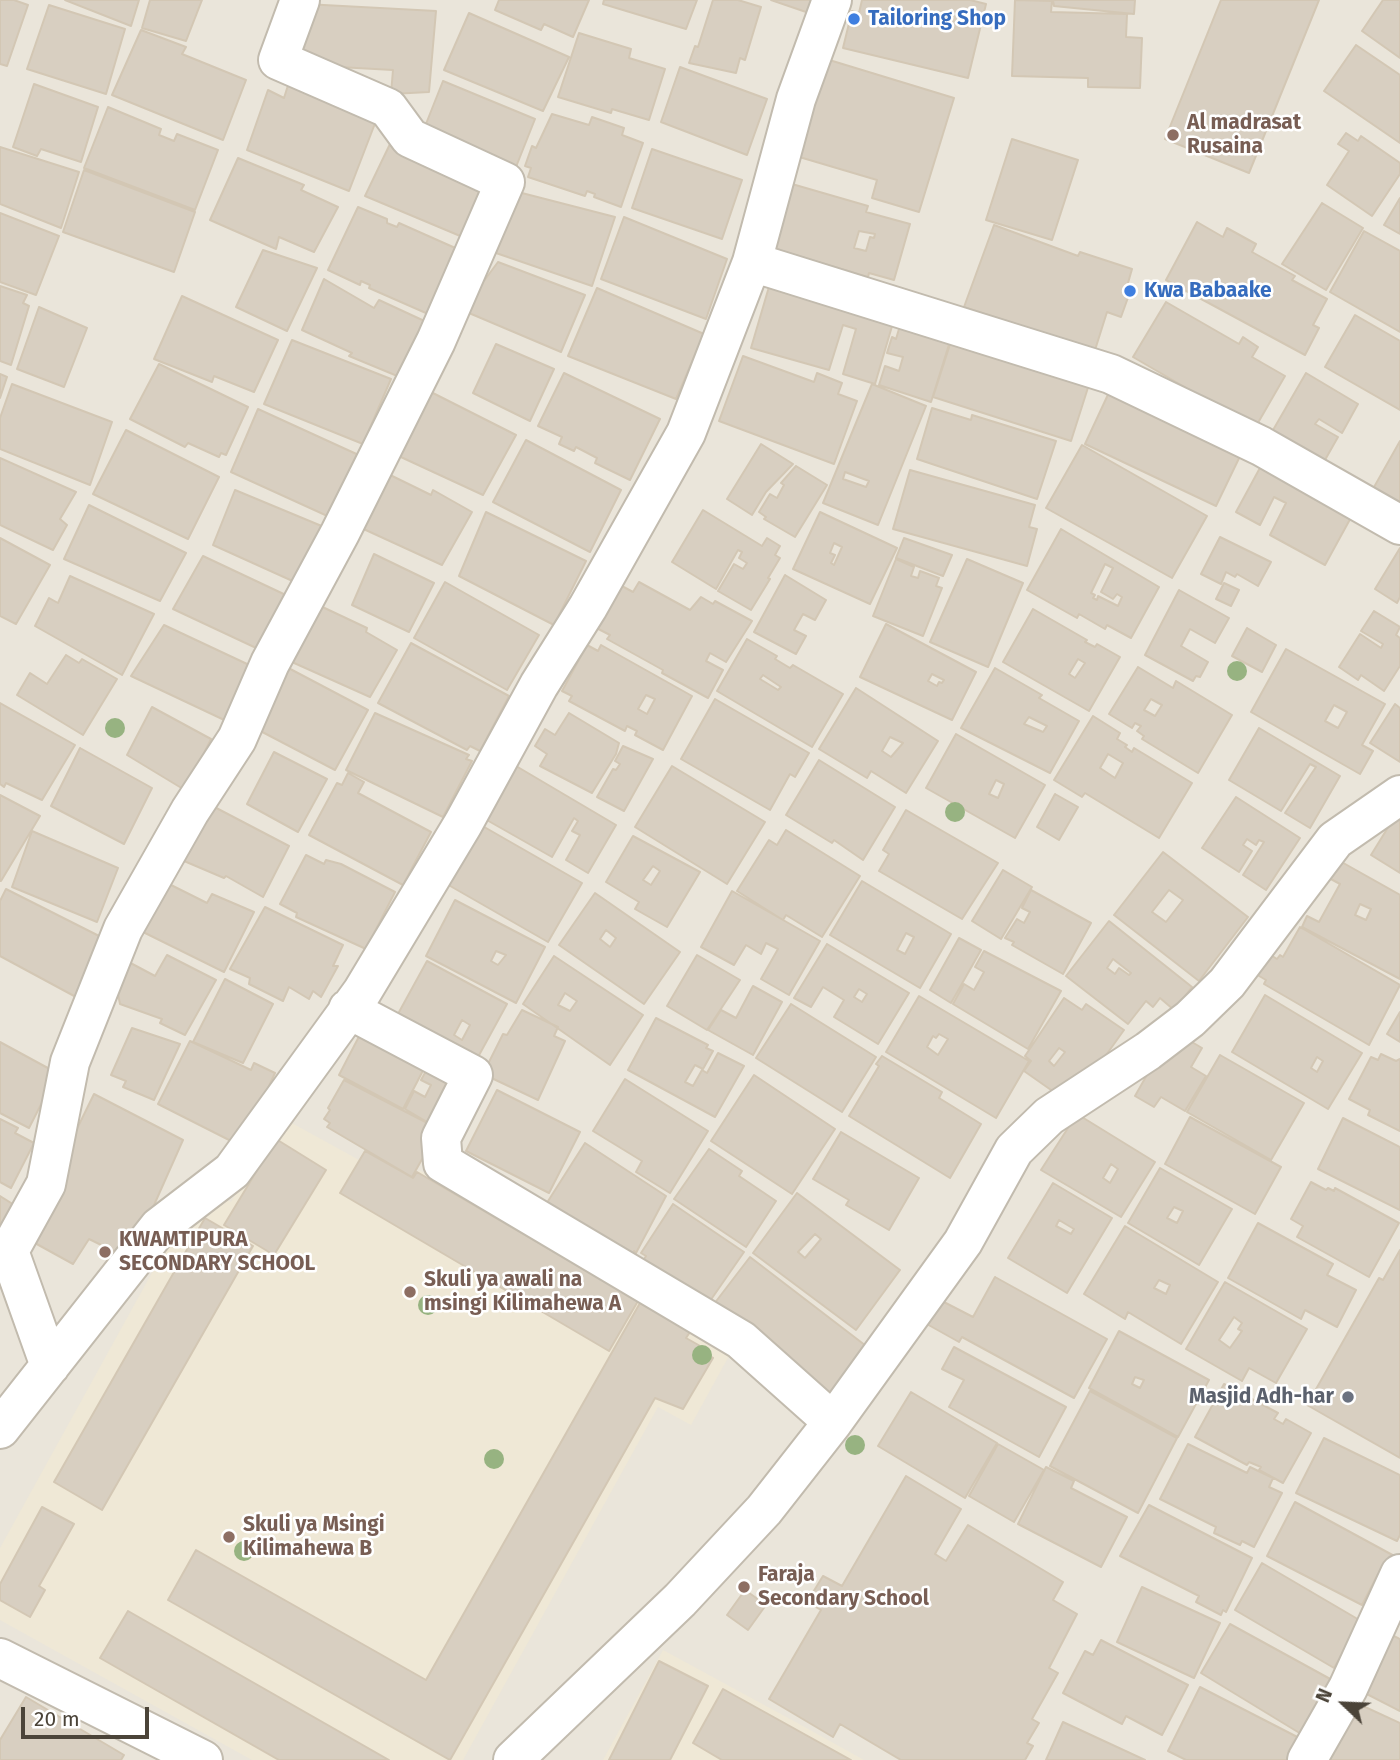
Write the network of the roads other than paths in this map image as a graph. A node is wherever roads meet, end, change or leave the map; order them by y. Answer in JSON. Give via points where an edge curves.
{"nodes":[{"id":1,"x":300,"y":0,"type":"edge"},
{"id":2,"x":832,"y":0,"type":"edge"},
{"id":3,"x":752,"y":262,"type":"junction"},
{"id":4,"x":1400,"y":525,"type":"edge"},
{"id":5,"x":1400,"y":795,"type":"edge"},
{"id":6,"x":348,"y":1009,"type":"junction"},
{"id":7,"x":50,"y":1366,"type":"junction"},
{"id":8,"x":833,"y":1422,"type":"junction"},
{"id":9,"x":0,"y":1429,"type":"edge"},
{"id":10,"x":1400,"y":1574,"type":"edge"},
{"id":11,"x":0,"y":1658,"type":"edge"},
{"id":12,"x":203,"y":1760,"type":"edge"},
{"id":13,"x":513,"y":1760,"type":"edge"},
{"id":14,"x":1307,"y":1760,"type":"edge"}],
"edges":[{"from":1,"to":7,"type":"street","via":[[278,60],[388,108],[410,138],[505,182],[436,341],[270,663],[237,740],[190,811],[123,929],[70,1062],[46,1184],[9,1251]]},
{"from":2,"to":3,"type":"street","via":[[796,99]]},
{"from":3,"to":4,"type":"street","via":[[1111,374],[1261,446]]},
{"from":3,"to":6,"type":"street","via":[[686,433],[463,824]]},
{"from":5,"to":8,"type":"street","via":[[1335,840],[1227,984],[1189,1019],[1049,1116],[1014,1150],[963,1242]]},
{"from":6,"to":7,"type":"street","via":[[232,1171],[159,1227]]},
{"from":6,"to":8,"type":"street","via":[[473,1075],[441,1138],[443,1163],[740,1340]]},
{"from":7,"to":9,"type":"street"},
{"from":8,"to":13,"type":"street","via":[[764,1510],[680,1600]]},
{"from":10,"to":14,"type":"street","via":[[1348,1688]]},
{"from":11,"to":12,"type":"street"}]}
